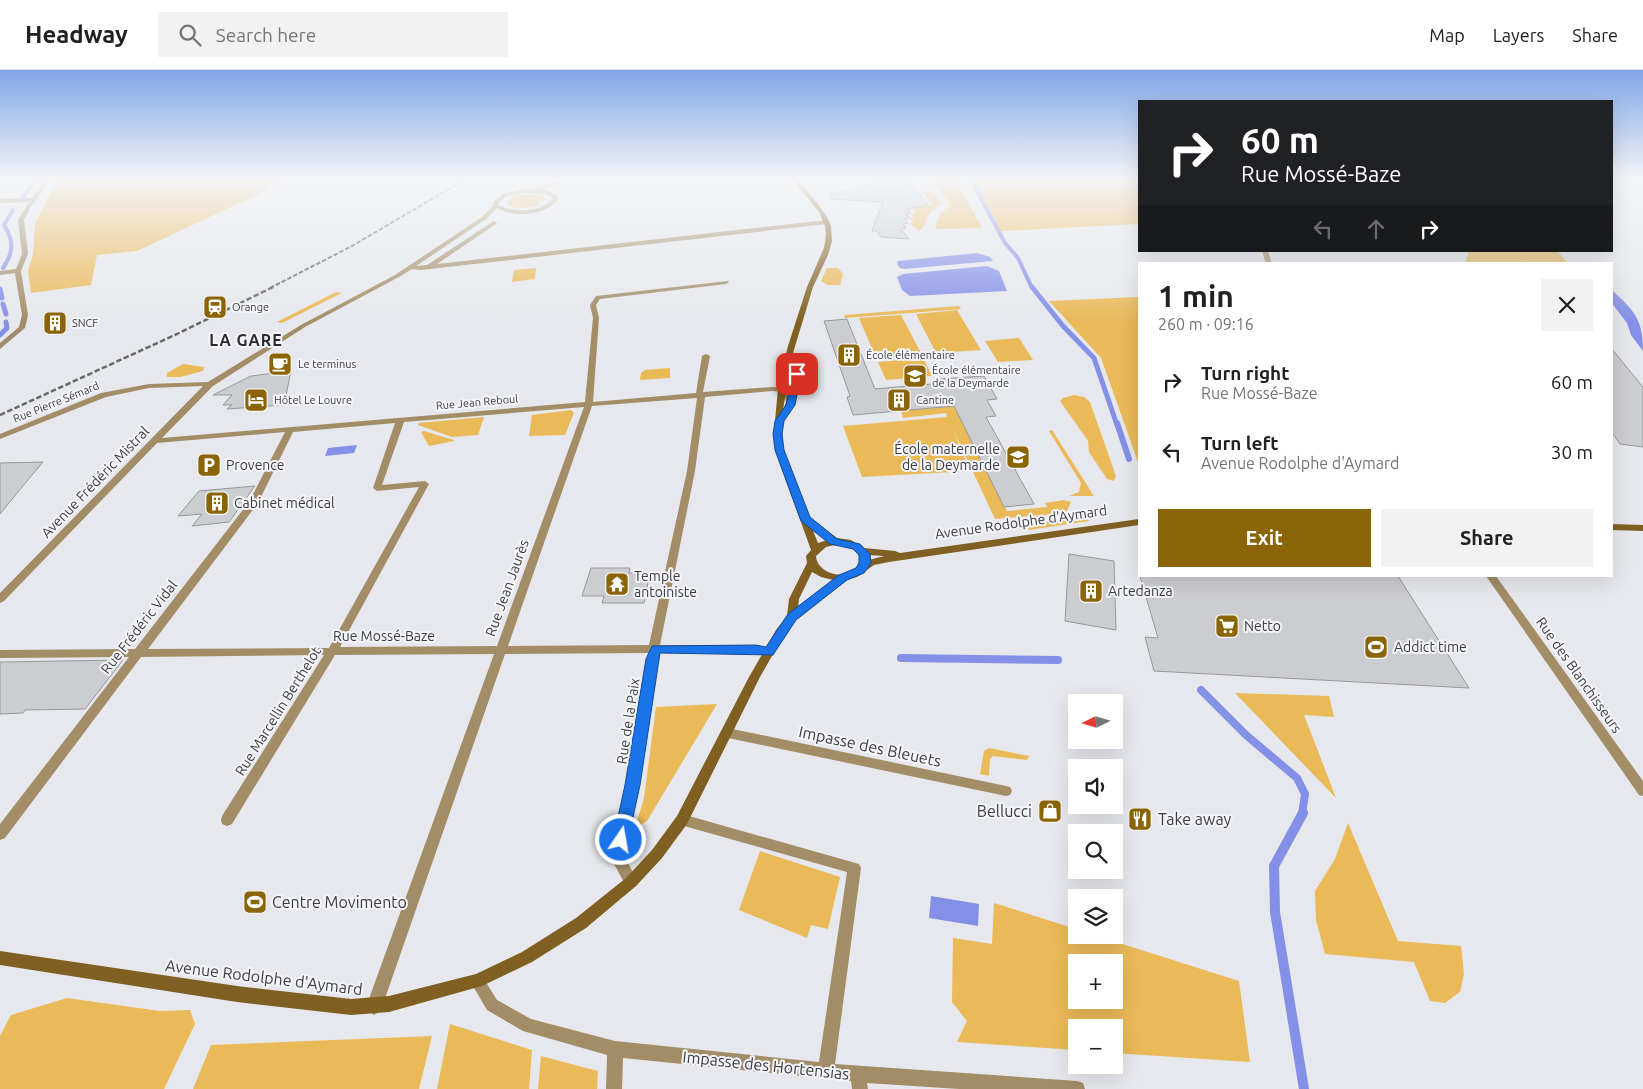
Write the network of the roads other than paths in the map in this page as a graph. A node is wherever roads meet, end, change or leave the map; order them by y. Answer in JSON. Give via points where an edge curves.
{"nodes":[{"id":1,"x":21,"y":228,"type":"edge"},
{"id":2,"x":469,"y":228,"type":"edge"},
{"id":3,"x":487,"y":228,"type":"edge"},
{"id":4,"x":779,"y":228,"type":"edge"},
{"id":5,"x":828,"y":228,"type":"edge"},
{"id":6,"x":409,"y":267,"type":"junction"},
{"id":7,"x":428,"y":268,"type":"junction"},
{"id":8,"x":18,"y":271,"type":"junction"},
{"id":9,"x":0,"y":273,"type":"edge"},
{"id":10,"x":726,"y":282,"type":"dead end"},
{"id":11,"x":0,"y":347,"type":"edge"},
{"id":12,"x":791,"y":355,"type":"junction"},
{"id":13,"x":706,"y":356,"type":"dead end"},
{"id":14,"x":210,"y":384,"type":"junction"},
{"id":15,"x":782,"y":389,"type":"junction"},
{"id":16,"x":702,"y":395,"type":"junction"},
{"id":17,"x":590,"y":404,"type":"junction"},
{"id":18,"x":791,"y":405,"type":"junction"},
{"id":19,"x":400,"y":421,"type":"junction"},
{"id":20,"x":779,"y":421,"type":"junction"},
{"id":21,"x":290,"y":430,"type":"junction"},
{"id":22,"x":0,"y":437,"type":"edge"},
{"id":23,"x":154,"y":440,"type":"junction"},
{"id":24,"x":805,"y":518,"type":"junction"},
{"id":25,"x":1138,"y":522,"type":"edge"},
{"id":26,"x":1613,"y":527,"type":"edge"},
{"id":27,"x":1643,"y":528,"type":"edge"},
{"id":28,"x":834,"y":542,"type":"junction"},
{"id":29,"x":815,"y":549,"type":"junction"},
{"id":30,"x":862,"y":551,"type":"junction"},
{"id":31,"x":909,"y":555,"type":"junction"},
{"id":32,"x":811,"y":564,"type":"junction"},
{"id":33,"x":863,"y":566,"type":"junction"},
{"id":34,"x":843,"y":577,"type":"junction"},
{"id":35,"x":1492,"y":577,"type":"edge"},
{"id":36,"x":0,"y":599,"type":"edge"},
{"id":37,"x":792,"y":617,"type":"junction"},
{"id":38,"x":656,"y":649,"type":"junction"},
{"id":39,"x":500,"y":650,"type":"junction"},
{"id":40,"x":333,"y":651,"type":"junction"},
{"id":41,"x":769,"y":652,"type":"junction"},
{"id":42,"x":0,"y":654,"type":"edge"},
{"id":43,"x":138,"y":654,"type":"junction"},
{"id":44,"x":728,"y":733,"type":"junction"},
{"id":45,"x":1006,"y":791,"type":"dead end"},
{"id":46,"x":1643,"y":791,"type":"edge"},
{"id":47,"x":227,"y":820,"type":"dead end"},
{"id":48,"x":682,"y":820,"type":"junction"},
{"id":49,"x":0,"y":834,"type":"edge"},
{"id":50,"x":631,"y":882,"type":"junction"},
{"id":51,"x":0,"y":958,"type":"edge"},
{"id":52,"x":477,"y":981,"type":"junction"},
{"id":53,"x":374,"y":1007,"type":"junction"},
{"id":54,"x":615,"y":1049,"type":"junction"},
{"id":55,"x":826,"y":1070,"type":"junction"},
{"id":56,"x":859,"y":1082,"type":"edge"},
{"id":57,"x":614,"y":1089,"type":"edge"},
{"id":58,"x":1077,"y":1089,"type":"edge"}],
"edges":[{"from":1,"to":8,"type":"street","via":[[25,254]]},
{"from":2,"to":6,"type":"street","name":"Avenue Frédéric Mistral"},
{"from":3,"to":7,"type":"street"},
{"from":4,"to":7,"type":"street"},
{"from":5,"to":12,"type":"street","via":[[828,248],[810,286]]},
{"from":6,"to":7,"type":"street"},
{"from":6,"to":14,"type":"street","name":"Avenue Frédéric Mistral"},
{"from":8,"to":9,"type":"street"},
{"from":8,"to":11,"type":"street","via":[[25,315],[22,328]]},
{"from":10,"to":17,"type":"street","name":"Rue Jean Jaurès","via":[[598,298],[593,305],[596,318]]},
{"from":12,"to":15,"type":"street"},
{"from":12,"to":18,"type":"street","via":[[797,374]]},
{"from":13,"to":16,"type":"street","name":"Rue de la Paix","via":[[699,392]]},
{"from":14,"to":22,"type":"street","name":"Rue Pierre Sémard","via":[[143,387],[104,395]]},
{"from":14,"to":23,"type":"street","name":"Avenue Frédéric Mistral"},
{"from":15,"to":16,"type":"street","name":"Rue Jean Reboul"},
{"from":15,"to":18,"type":"street","via":[[788,391]]},
{"from":15,"to":20,"type":"street"},
{"from":16,"to":17,"type":"street","name":"Rue Jean Reboul"},
{"from":16,"to":38,"type":"street","name":"Rue de la Paix","via":[[691,471]]},
{"from":17,"to":19,"type":"street","name":"Rue Jean Reboul"},
{"from":17,"to":39,"type":"street","name":"Rue Jean Jaurès"},
{"from":18,"to":20,"type":"street"},
{"from":19,"to":21,"type":"street","name":"Rue Jean Reboul"},
{"from":19,"to":40,"type":"street","name":"Rue Marcellin Berthelot","via":[[377,488],[425,484]]},
{"from":20,"to":24,"type":"street","via":[[780,450]]},
{"from":21,"to":23,"type":"street","name":"Rue Jean Reboul"},
{"from":21,"to":43,"type":"street","name":"Rue Frédéric Vidal","via":[[253,503]]},
{"from":23,"to":36,"type":"street","name":"Avenue Frédéric Mistral"},
{"from":24,"to":28,"type":"street"},
{"from":24,"to":29,"type":"street"},
{"from":25,"to":31,"type":"street","name":"Avenue Rodolphe d'Aymard"},
{"from":26,"to":27,"type":"street"},
{"from":28,"to":29,"type":"street"},
{"from":28,"to":30,"type":"street","name":"Avenue Rodolphe d'Aymard","via":[[850,543]]},
{"from":29,"to":32,"type":"street","name":"Avenue Rodolphe d'Aymard"},
{"from":30,"to":31,"type":"street","name":"Avenue Rodolphe d'Aymard"},
{"from":30,"to":33,"type":"street","via":[[865,558]]},
{"from":31,"to":33,"type":"street","name":"Avenue Rodolphe d'Aymard"},
{"from":32,"to":34,"type":"street","via":[[823,574]]},
{"from":32,"to":37,"type":"street","name":"Avenue Rodolphe d'Aymard","via":[[794,599]]},
{"from":33,"to":34,"type":"street","name":"Avenue Rodolphe d'Aymard","via":[[855,574]]},
{"from":34,"to":37,"type":"street","name":"Avenue Rodolphe d'Aymard"},
{"from":35,"to":46,"type":"street","name":"Rue des Blanchisseurs"},
{"from":37,"to":41,"type":"street","name":"Avenue Rodolphe d'Aymard"},
{"from":38,"to":39,"type":"street","name":"Rue Mossé-Baze"},
{"from":38,"to":41,"type":"street","name":"Rue Mossé-Baze","via":[[756,649]]},
{"from":38,"to":50,"type":"street","name":"Rue de la Paix","via":[[621,840],[620,862]]},
{"from":39,"to":40,"type":"street","name":"Rue Mossé-Baze"},
{"from":39,"to":53,"type":"street","name":"Rue Jean Jaurès"},
{"from":40,"to":43,"type":"street","name":"Rue Mossé-Baze"},
{"from":40,"to":47,"type":"street","name":"Rue Marcellin Berthelot"},
{"from":41,"to":44,"type":"street","name":"Avenue Rodolphe d'Aymard"},
{"from":42,"to":43,"type":"street","name":"Rue Mossé-Baze"},
{"from":43,"to":49,"type":"street","name":"Rue Frédéric Vidal"},
{"from":44,"to":45,"type":"street","name":"Impasse des Bleuets"},
{"from":44,"to":48,"type":"street","name":"Avenue Rodolphe d'Aymard"},
{"from":48,"to":50,"type":"street","name":"Avenue Rodolphe d'Aymard"},
{"from":48,"to":55,"type":"street","via":[[854,868]]},
{"from":50,"to":52,"type":"street","name":"Avenue Rodolphe d'Aymard","via":[[581,922],[527,957]]},
{"from":51,"to":53,"type":"street","name":"Avenue Rodolphe d'Aymard","via":[[237,994]]},
{"from":52,"to":53,"type":"street","name":"Avenue Rodolphe d'Aymard"},
{"from":52,"to":54,"type":"street","name":"Impasse des Hortensias","via":[[492,1005],[528,1026]]},
{"from":54,"to":55,"type":"street","name":"Impasse des Hortensias"},
{"from":54,"to":57,"type":"street"},
{"from":55,"to":56,"type":"street","name":"Impasse des Hortensias"},
{"from":56,"to":58,"type":"street","name":"Impasse des Hortensias"}]}
